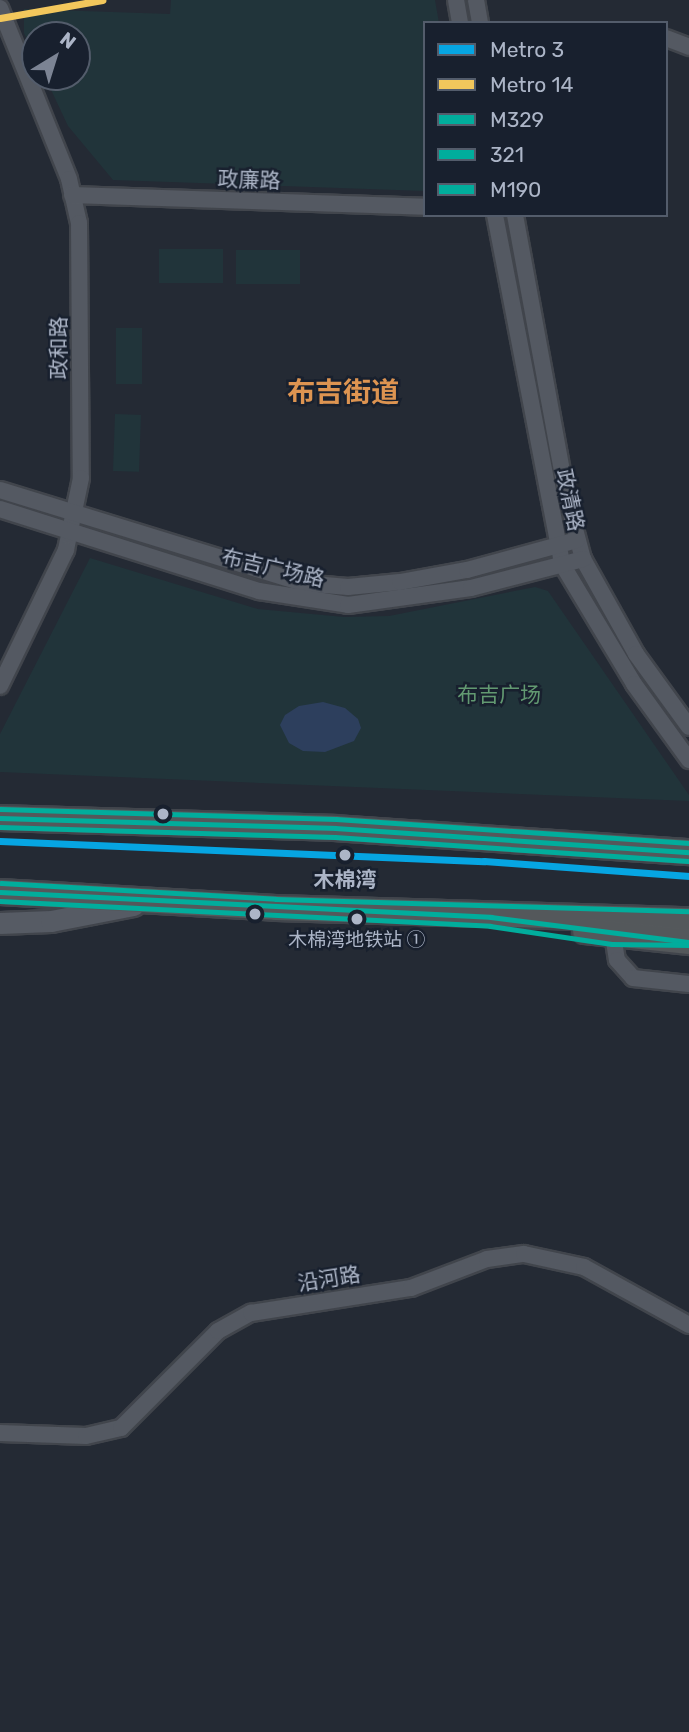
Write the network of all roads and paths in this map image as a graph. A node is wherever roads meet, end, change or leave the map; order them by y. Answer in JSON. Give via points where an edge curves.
{"nodes":[{"id":1,"x":456,"y":0,"type":"edge"},
{"id":2,"x":475,"y":0,"type":"edge"},
{"id":3,"x":0,"y":8,"type":"edge"},
{"id":4,"x":460,"y":21,"type":"edge"},
{"id":5,"x":480,"y":21,"type":"edge"},
{"id":6,"x":668,"y":39,"type":"edge"},
{"id":7,"x":689,"y":47,"type":"edge"},
{"id":8,"x":72,"y":195,"type":"junction"},
{"id":9,"x":423,"y":208,"type":"edge"},
{"id":10,"x":495,"y":217,"type":"edge"},
{"id":11,"x":515,"y":217,"type":"edge"},
{"id":12,"x":0,"y":490,"type":"edge"},
{"id":13,"x":0,"y":509,"type":"edge"},
{"id":14,"x":77,"y":514,"type":"junction"},
{"id":15,"x":72,"y":532,"type":"junction"},
{"id":16,"x":578,"y":540,"type":"junction"},
{"id":17,"x":558,"y":546,"type":"junction"},
{"id":18,"x":583,"y":559,"type":"junction"},
{"id":19,"x":562,"y":564,"type":"junction"},
{"id":20,"x":0,"y":686,"type":"edge"},
{"id":21,"x":689,"y":727,"type":"edge"},
{"id":22,"x":689,"y":760,"type":"edge"},
{"id":23,"x":0,"y":818,"type":"edge"},
{"id":24,"x":689,"y":837,"type":"edge"},
{"id":25,"x":661,"y":850,"type":"junction"},
{"id":26,"x":689,"y":852,"type":"edge"},
{"id":27,"x":0,"y":892,"type":"edge"},
{"id":28,"x":149,"y":902,"type":"junction"},
{"id":29,"x":491,"y":917,"type":"junction"},
{"id":30,"x":689,"y":920,"type":"edge"},
{"id":31,"x":0,"y":923,"type":"edge"},
{"id":32,"x":613,"y":935,"type":"junction"},
{"id":33,"x":689,"y":936,"type":"edge"},
{"id":34,"x":689,"y":942,"type":"edge"},
{"id":35,"x":689,"y":984,"type":"edge"},
{"id":36,"x":689,"y":1325,"type":"edge"},
{"id":37,"x":0,"y":1433,"type":"edge"}],
"edges":[{"from":1,"to":4,"type":"street"},
{"from":2,"to":5,"type":"street"},
{"from":3,"to":8,"type":"street","name":"政和路"},
{"from":6,"to":7,"type":"street"},
{"from":8,"to":9,"type":"street","name":"政廉路"},
{"from":8,"to":14,"type":"street","name":"政和路","via":[[79,223],[81,478]]},
{"from":10,"to":17,"type":"street","name":"政清路"},
{"from":11,"to":16,"type":"street","name":"政清路"},
{"from":12,"to":14,"type":"street","name":"布吉广场路"},
{"from":13,"to":15,"type":"street","name":"布吉广场路"},
{"from":14,"to":15,"type":"street","name":"政和路"},
{"from":14,"to":17,"type":"street","name":"布吉广场路","via":[[302,583],[348,587],[467,570]]},
{"from":15,"to":19,"type":"street","name":"布吉广场路","via":[[259,591],[348,605],[471,588]]},
{"from":15,"to":20,"type":"street","name":"政和路"},
{"from":16,"to":17,"type":"street","name":"布吉广场路"},
{"from":16,"to":18,"type":"street","name":"政清路"},
{"from":17,"to":19,"type":"street","name":"政清路"},
{"from":18,"to":19,"type":"street","name":"布吉广场路"},
{"from":18,"to":21,"type":"street","name":"政清路","via":[[636,653]]},
{"from":19,"to":22,"type":"street","name":"政清路","via":[[634,684]]},
{"from":23,"to":25,"type":"highway","via":[[335,828]]},
{"from":24,"to":25,"type":"street"},
{"from":25,"to":26,"type":"highway"},
{"from":27,"to":28,"type":"highway"},
{"from":28,"to":29,"type":"highway"},
{"from":28,"to":31,"type":"main road","via":[[51,921]]},
{"from":29,"to":30,"type":"highway"},
{"from":29,"to":32,"type":"highway"},
{"from":32,"to":33,"type":"highway"},
{"from":32,"to":34,"type":"highway"},
{"from":32,"to":35,"type":"street","via":[[617,960],[632,978]]},
{"from":36,"to":37,"type":"street","name":"沿河路","via":[[584,1267],[524,1254],[488,1259],[411,1288],[251,1313],[218,1331],[121,1428],[86,1436]]}]}
